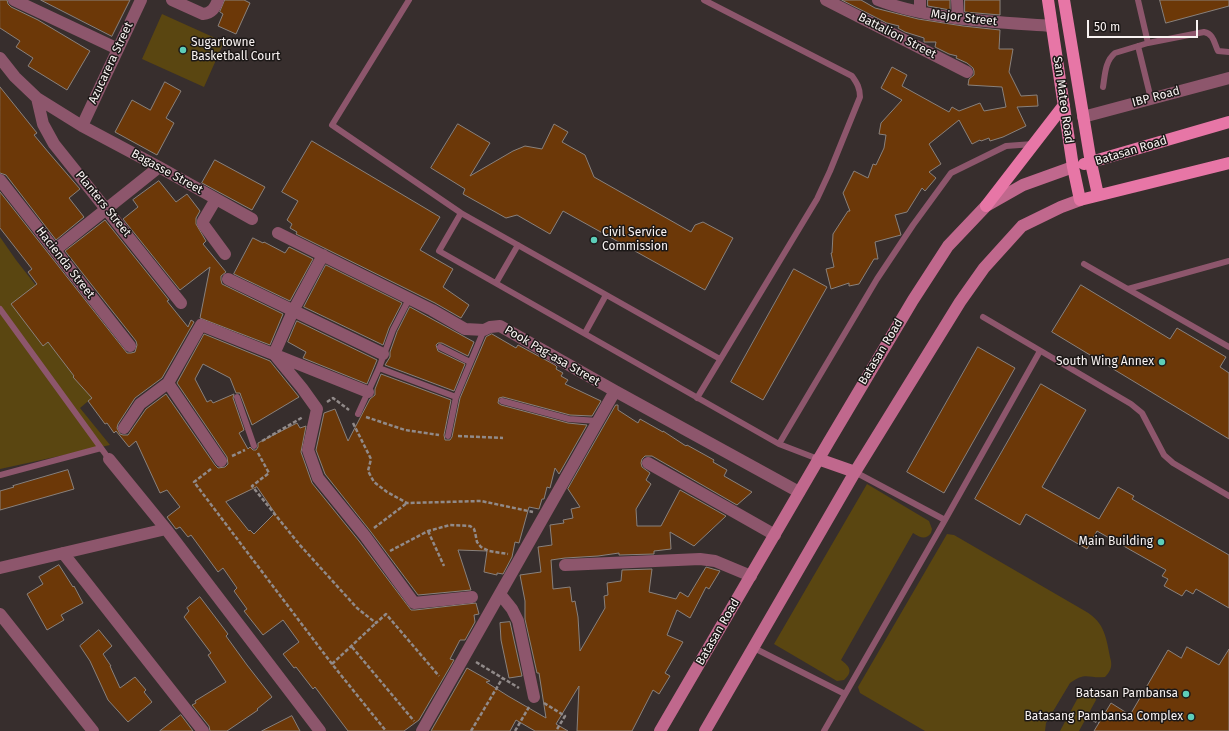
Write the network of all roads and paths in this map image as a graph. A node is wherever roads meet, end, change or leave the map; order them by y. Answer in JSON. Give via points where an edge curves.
{"nodes":[{"id":1,"x":14,"y":0,"type":"edge"},
{"id":2,"x":141,"y":0,"type":"edge"},
{"id":3,"x":172,"y":0,"type":"edge"},
{"id":4,"x":218,"y":0,"type":"edge"},
{"id":5,"x":409,"y":0,"type":"edge"},
{"id":6,"x":704,"y":0,"type":"edge"},
{"id":7,"x":826,"y":0,"type":"edge"},
{"id":8,"x":878,"y":0,"type":"edge"},
{"id":9,"x":957,"y":0,"type":"edge"},
{"id":10,"x":1048,"y":0,"type":"edge"},
{"id":11,"x":1064,"y":0,"type":"edge"},
{"id":12,"x":1138,"y":0,"type":"edge"},
{"id":13,"x":841,"y":4,"type":"edge"},
{"id":14,"x":920,"y":6,"type":"edge"},
{"id":15,"x":958,"y":18,"type":"junction"},
{"id":16,"x":1052,"y":26,"type":"junction"},
{"id":17,"x":1148,"y":43,"type":"junction"},
{"id":18,"x":1138,"y":46,"type":"junction"},
{"id":19,"x":118,"y":50,"type":"junction"},
{"id":20,"x":1229,"y":52,"type":"edge"},
{"id":21,"x":0,"y":58,"type":"edge"},
{"id":22,"x":967,"y":72,"type":"dead end"},
{"id":23,"x":1229,"y":78,"type":"edge"},
{"id":24,"x":1103,"y":87,"type":"dead end"},
{"id":25,"x":37,"y":98,"type":"junction"},
{"id":26,"x":1151,"y":99,"type":"junction"},
{"id":27,"x":1064,"y":105,"type":"junction"},
{"id":28,"x":1083,"y":117,"type":"junction"},
{"id":29,"x":1229,"y":122,"type":"edge"},
{"id":30,"x":82,"y":126,"type":"junction"},
{"id":31,"x":1034,"y":144,"type":"junction"},
{"id":32,"x":1091,"y":163,"type":"junction"},
{"id":33,"x":1229,"y":163,"type":"edge"},
{"id":34,"x":159,"y":167,"type":"junction"},
{"id":35,"x":1073,"y":167,"type":"junction"},
{"id":36,"x":0,"y":180,"type":"edge"},
{"id":37,"x":1098,"y":196,"type":"junction"},
{"id":38,"x":216,"y":198,"type":"junction"},
{"id":39,"x":1080,"y":200,"type":"junction"},
{"id":40,"x":986,"y":206,"type":"junction"},
{"id":41,"x":107,"y":209,"type":"junction"},
{"id":42,"x":461,"y":213,"type":"junction"},
{"id":43,"x":252,"y":220,"type":"dead end"},
{"id":44,"x":278,"y":233,"type":"dead end"},
{"id":45,"x":518,"y":245,"type":"junction"},
{"id":46,"x":55,"y":250,"type":"junction"},
{"id":47,"x":225,"y":254,"type":"dead end"},
{"id":48,"x":323,"y":255,"type":"junction"},
{"id":49,"x":1229,"y":261,"type":"edge"},
{"id":50,"x":1084,"y":264,"type":"dead end"},
{"id":51,"x":228,"y":279,"type":"dead end"},
{"id":52,"x":496,"y":283,"type":"junction"},
{"id":53,"x":1128,"y":289,"type":"junction"},
{"id":54,"x":606,"y":294,"type":"junction"},
{"id":55,"x":409,"y":299,"type":"junction"},
{"id":56,"x":181,"y":303,"type":"dead end"},
{"id":57,"x":0,"y":309,"type":"edge"},
{"id":58,"x":293,"y":311,"type":"junction"},
{"id":59,"x":983,"y":317,"type":"dead end"},
{"id":60,"x":484,"y":330,"type":"junction"},
{"id":61,"x":585,"y":333,"type":"junction"},
{"id":62,"x":130,"y":346,"type":"dead end"},
{"id":63,"x":440,"y":347,"type":"dead end"},
{"id":64,"x":1229,"y":347,"type":"edge"},
{"id":65,"x":1040,"y":351,"type":"junction"},
{"id":66,"x":274,"y":354,"type":"junction"},
{"id":67,"x":384,"y":354,"type":"junction"},
{"id":68,"x":720,"y":359,"type":"junction"},
{"id":69,"x":470,"y":362,"type":"junction"},
{"id":70,"x":379,"y":368,"type":"junction"},
{"id":71,"x":168,"y":383,"type":"junction"},
{"id":72,"x":615,"y":391,"type":"junction"},
{"id":73,"x":368,"y":392,"type":"junction"},
{"id":74,"x":237,"y":397,"type":"dead end"},
{"id":75,"x":456,"y":397,"type":"junction"},
{"id":76,"x":697,"y":398,"type":"junction"},
{"id":77,"x":502,"y":401,"type":"dead end"},
{"id":78,"x":317,"y":408,"type":"junction"},
{"id":79,"x":348,"y":409,"type":"junction"},
{"id":80,"x":358,"y":414,"type":"junction"},
{"id":81,"x":598,"y":421,"type":"junction"},
{"id":82,"x":124,"y":428,"type":"dead end"},
{"id":83,"x":448,"y":436,"type":"junction"},
{"id":84,"x":503,"y":438,"type":"dead end"},
{"id":85,"x":778,"y":444,"type":"junction"},
{"id":86,"x":254,"y":446,"type":"junction"},
{"id":87,"x":101,"y":448,"type":"junction"},
{"id":88,"x":109,"y":459,"type":"joint"},
{"id":89,"x":818,"y":459,"type":"junction"},
{"id":90,"x":221,"y":461,"type":"junction"},
{"id":91,"x":648,"y":463,"type":"dead end"},
{"id":92,"x":855,"y":472,"type":"junction"},
{"id":93,"x":0,"y":475,"type":"edge"},
{"id":94,"x":799,"y":492,"type":"junction"},
{"id":95,"x":1229,"y":496,"type":"edge"},
{"id":96,"x":407,"y":503,"type":"junction"},
{"id":97,"x":545,"y":514,"type":"junction"},
{"id":98,"x":945,"y":520,"type":"junction"},
{"id":99,"x":166,"y":529,"type":"junction"},
{"id":100,"x":428,"y":531,"type":"junction"},
{"id":101,"x":775,"y":535,"type":"junction"},
{"id":102,"x":365,"y":536,"type":"junction"},
{"id":103,"x":63,"y":553,"type":"junction"},
{"id":104,"x":522,"y":556,"type":"junction"},
{"id":105,"x":379,"y":557,"type":"junction"},
{"id":106,"x":565,"y":564,"type":"dead end"},
{"id":107,"x":444,"y":566,"type":"dead end"},
{"id":108,"x":0,"y":568,"type":"edge"},
{"id":109,"x":751,"y":576,"type":"junction"},
{"id":110,"x":500,"y":594,"type":"junction"},
{"id":111,"x":472,"y":597,"type":"dead end"},
{"id":112,"x":0,"y":614,"type":"edge"},
{"id":113,"x":376,"y":623,"type":"junction"},
{"id":114,"x":352,"y":647,"type":"junction"},
{"id":115,"x":754,"y":648,"type":"junction"},
{"id":116,"x":465,"y":655,"type":"junction"},
{"id":117,"x":332,"y":664,"type":"junction"},
{"id":118,"x":502,"y":678,"type":"junction"},
{"id":119,"x":448,"y":686,"type":"junction"},
{"id":120,"x":845,"y":694,"type":"junction"},
{"id":121,"x":534,"y":697,"type":"junction"},
{"id":122,"x":1093,"y":720,"type":"dead end"},
{"id":123,"x":1099,"y":723,"type":"dead end"},
{"id":124,"x":93,"y":731,"type":"edge"},
{"id":125,"x":203,"y":731,"type":"edge"},
{"id":126,"x":320,"y":731,"type":"edge"},
{"id":127,"x":386,"y":731,"type":"edge"},
{"id":128,"x":422,"y":731,"type":"edge"},
{"id":129,"x":471,"y":731,"type":"edge"},
{"id":130,"x":515,"y":731,"type":"edge"},
{"id":131,"x":556,"y":731,"type":"edge"},
{"id":132,"x":660,"y":731,"type":"edge"},
{"id":133,"x":705,"y":731,"type":"edge"},
{"id":134,"x":824,"y":731,"type":"edge"}],
"edges":[{"from":1,"to":19,"type":"street"},
{"from":2,"to":19,"type":"street","name":"Azucarera Street"},
{"from":3,"to":4,"type":"street","via":[[203,14],[214,9]]},
{"from":5,"to":42,"type":"lane","via":[[332,125]]},
{"from":6,"to":68,"type":"lane","via":[[852,76],[860,90],[860,97],[851,120],[817,199]]},
{"from":7,"to":13,"type":"street","name":"Battalion Street"},
{"from":8,"to":14,"type":"street","name":"Major Street"},
{"from":9,"to":15,"type":"street"},
{"from":10,"to":16,"type":"main road","name":"San Mateo Road"},
{"from":11,"to":28,"type":"main road","name":"San Mateo Road"},
{"from":12,"to":17,"type":"lane"},
{"from":13,"to":22,"type":"street","name":"Battalion Street"},
{"from":14,"to":15,"type":"street","name":"Major Street"},
{"from":15,"to":16,"type":"street","name":"Major Street"},
{"from":16,"to":27,"type":"main road","name":"San Mateo Road"},
{"from":17,"to":18,"type":"lane"},
{"from":17,"to":20,"type":"lane","via":[[1204,32],[1212,37],[1218,51]]},
{"from":18,"to":24,"type":"lane","via":[[1111,56]]},
{"from":18,"to":26,"type":"lane"},
{"from":19,"to":30,"type":"street","name":"Azucarera Street"},
{"from":21,"to":25,"type":"street"},
{"from":23,"to":26,"type":"street","name":"IBP Road"},
{"from":25,"to":30,"type":"street"},
{"from":25,"to":41,"type":"street","name":"Planters Street","via":[[43,124],[54,144]]},
{"from":26,"to":28,"type":"street","name":"IBP Road"},
{"from":27,"to":31,"type":"main road"},
{"from":27,"to":35,"type":"main road","name":"San Mateo Road"},
{"from":28,"to":32,"type":"main road","name":"San Mateo Road"},
{"from":29,"to":32,"type":"main road","name":"Batasan Road"},
{"from":30,"to":34,"type":"street","name":"Bagasse Street"},
{"from":31,"to":40,"type":"main road"},
{"from":31,"to":85,"type":"lane","via":[[1006,146],[951,173],[877,279]]},
{"from":32,"to":35,"type":"main road","name":"Batasan Road"},
{"from":32,"to":37,"type":"main road","name":"San Mateo Road"},
{"from":33,"to":37,"type":"main road"},
{"from":34,"to":38,"type":"street","name":"Bagasse Street"},
{"from":34,"to":41,"type":"street"},
{"from":35,"to":39,"type":"main road","name":"San Mateo Road"},
{"from":35,"to":40,"type":"main road","name":"Batasan Road","via":[[1023,185]]},
{"from":36,"to":46,"type":"street","name":"Hacienda Street"},
{"from":37,"to":39,"type":"main road"},
{"from":38,"to":43,"type":"street","name":"Bagasse Street"},
{"from":38,"to":47,"type":"street","via":[[203,224]]},
{"from":39,"to":92,"type":"main road","via":[[1022,226],[984,268],[960,302]]},
{"from":40,"to":89,"type":"main road","name":"Batasan Road","via":[[948,246]]},
{"from":41,"to":46,"type":"street"},
{"from":41,"to":56,"type":"street","name":"Planters Street"},
{"from":42,"to":45,"type":"lane"},
{"from":42,"to":52,"type":"lane","via":[[439,250]]},
{"from":44,"to":48,"type":"street","name":"Pook Pag-asa Street"},
{"from":45,"to":52,"type":"lane"},
{"from":45,"to":54,"type":"lane"},
{"from":46,"to":62,"type":"street","name":"Hacienda Street"},
{"from":48,"to":55,"type":"street","name":"Pook Pag-asa Street"},
{"from":48,"to":58,"type":"street"},
{"from":49,"to":53,"type":"lane"},
{"from":50,"to":53,"type":"lane"},
{"from":51,"to":58,"type":"street"},
{"from":52,"to":61,"type":"lane"},
{"from":53,"to":64,"type":"lane"},
{"from":54,"to":61,"type":"lane"},
{"from":54,"to":68,"type":"lane"},
{"from":55,"to":60,"type":"street","name":"Pook Pag-asa Street","via":[[465,329]]},
{"from":55,"to":67,"type":"lane"},
{"from":57,"to":87,"type":"lane"},
{"from":58,"to":66,"type":"street"},
{"from":58,"to":67,"type":"street"},
{"from":59,"to":65,"type":"lane"},
{"from":60,"to":69,"type":"lane"},
{"from":60,"to":72,"type":"street","name":"Pook Pag-asa Street","via":[[500,326]]},
{"from":61,"to":76,"type":"lane"},
{"from":63,"to":69,"type":"lane"},
{"from":65,"to":95,"type":"lane","via":[[1131,404],[1142,413],[1164,455]]},
{"from":65,"to":98,"type":"lane"},
{"from":66,"to":71,"type":"street","via":[[201,325]]},
{"from":66,"to":73,"type":"street"},
{"from":66,"to":78,"type":"street"},
{"from":67,"to":70,"type":"lane"},
{"from":68,"to":76,"type":"lane"},
{"from":69,"to":75,"type":"lane"},
{"from":70,"to":73,"type":"lane"},
{"from":70,"to":75,"type":"lane"},
{"from":71,"to":82,"type":"street","via":[[140,404]]},
{"from":71,"to":90,"type":"street"},
{"from":72,"to":81,"type":"street"},
{"from":72,"to":94,"type":"street","name":"Pook Pag-asa Street"},
{"from":73,"to":80,"type":"lane"},
{"from":74,"to":86,"type":"lane"},
{"from":75,"to":83,"type":"lane"},
{"from":76,"to":85,"type":"lane"},
{"from":77,"to":81,"type":"lane","via":[[569,418]]},
{"from":78,"to":79,"type":"path","via":[[333,398]]},
{"from":78,"to":86,"type":"path"},
{"from":78,"to":102,"type":"street","via":[[308,450],[318,478]]},
{"from":79,"to":80,"type":"path"},
{"from":79,"to":96,"type":"path","via":[[371,459],[368,471],[374,482]]},
{"from":80,"to":83,"type":"path","via":[[405,430]]},
{"from":81,"to":97,"type":"street"},
{"from":83,"to":84,"type":"path"},
{"from":85,"to":89,"type":"lane"},
{"from":86,"to":90,"type":"path"},
{"from":86,"to":113,"type":"path","via":[[269,473],[252,486],[299,544],[357,608]]},
{"from":87,"to":88,"type":"lane"},
{"from":87,"to":93,"type":"lane"},
{"from":88,"to":99,"type":"street"},
{"from":89,"to":92,"type":"main road"},
{"from":89,"to":94,"type":"main road","name":"Batasan Road"},
{"from":90,"to":117,"type":"path","via":[[194,482]]},
{"from":91,"to":101,"type":"street"},
{"from":92,"to":98,"type":"lane"},
{"from":92,"to":115,"type":"main road"},
{"from":94,"to":101,"type":"main road","name":"Batasan Road"},
{"from":96,"to":97,"type":"path","via":[[481,501]]},
{"from":96,"to":102,"type":"path"},
{"from":97,"to":104,"type":"street"},
{"from":98,"to":120,"type":"lane"},
{"from":99,"to":103,"type":"street"},
{"from":99,"to":126,"type":"street"},
{"from":100,"to":104,"type":"path","via":[[446,525],[470,526],[476,532],[480,547],[489,551]]},
{"from":100,"to":105,"type":"path"},
{"from":100,"to":107,"type":"path"},
{"from":101,"to":109,"type":"main road","name":"Batasan Road"},
{"from":102,"to":105,"type":"street"},
{"from":103,"to":108,"type":"street"},
{"from":103,"to":125,"type":"street"},
{"from":104,"to":110,"type":"street"},
{"from":105,"to":111,"type":"street","via":[[414,603]]},
{"from":106,"to":109,"type":"street","via":[[700,559],[715,561]]},
{"from":109,"to":132,"type":"main road","name":"Batasan Road"},
{"from":110,"to":116,"type":"street"},
{"from":110,"to":121,"type":"street","via":[[518,621]]},
{"from":112,"to":124,"type":"street"},
{"from":113,"to":114,"type":"path"},
{"from":113,"to":119,"type":"path","via":[[386,614]]},
{"from":114,"to":117,"type":"path"},
{"from":114,"to":128,"type":"path"},
{"from":115,"to":120,"type":"lane"},
{"from":115,"to":133,"type":"main road"},
{"from":116,"to":118,"type":"path"},
{"from":116,"to":119,"type":"street"},
{"from":117,"to":127,"type":"path"},
{"from":118,"to":121,"type":"path"},
{"from":118,"to":129,"type":"path"},
{"from":119,"to":128,"type":"street"},
{"from":120,"to":134,"type":"lane"},
{"from":121,"to":130,"type":"path"},
{"from":121,"to":131,"type":"path","via":[[565,716]]},
{"from":122,"to":123,"type":"path"}]}
